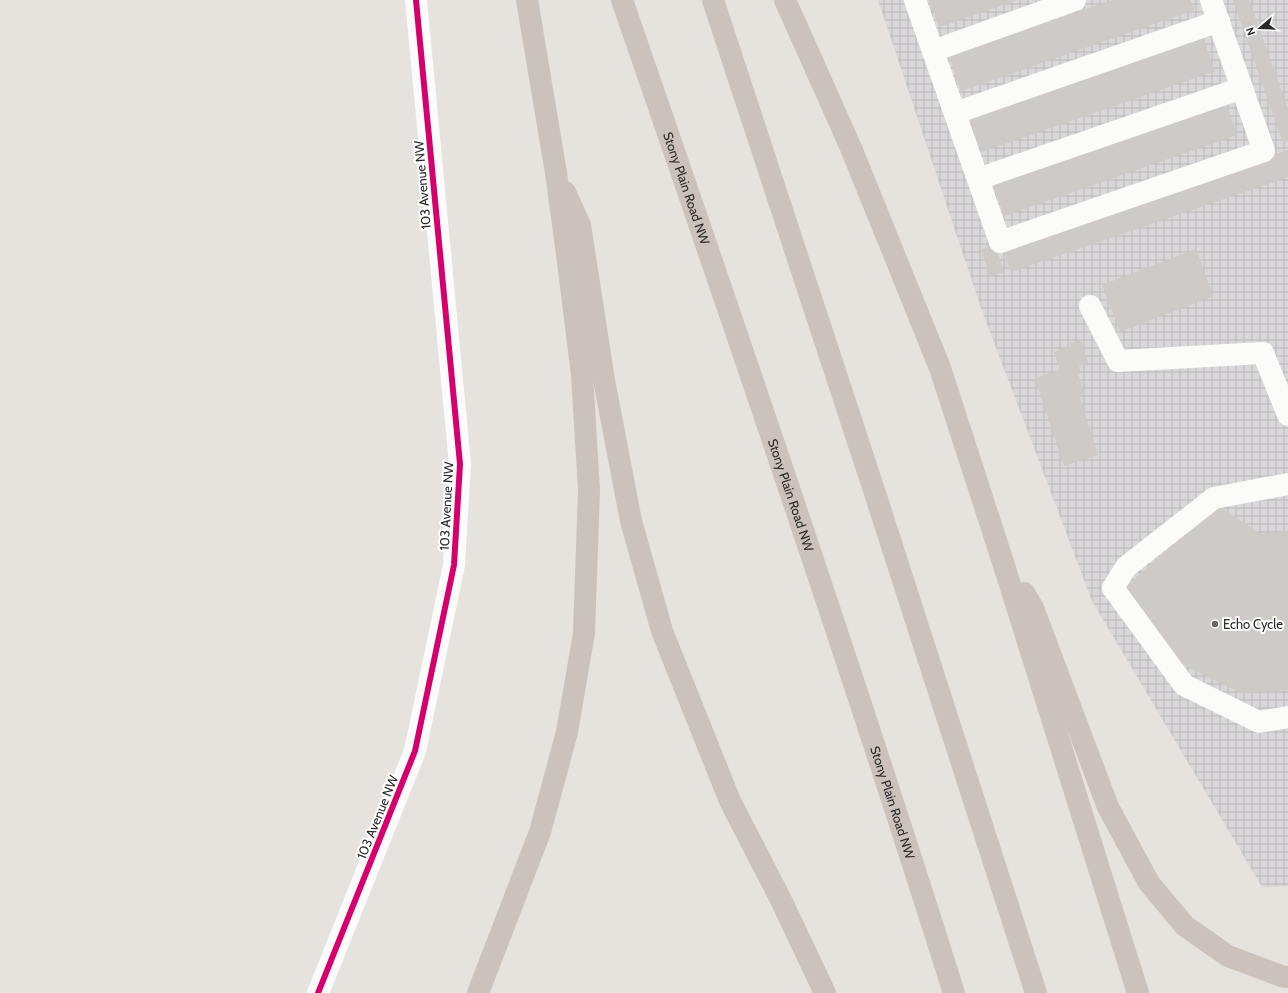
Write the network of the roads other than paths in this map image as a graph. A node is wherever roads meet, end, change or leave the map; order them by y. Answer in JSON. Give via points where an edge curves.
{"nodes":[{"id":1,"x":416,"y":0,"type":"edge"},
{"id":2,"x":527,"y":0,"type":"edge"},
{"id":3,"x":622,"y":0,"type":"edge"},
{"id":4,"x":713,"y":0,"type":"edge"},
{"id":5,"x":786,"y":0,"type":"edge"},
{"id":6,"x":915,"y":0,"type":"edge"},
{"id":7,"x":1075,"y":0,"type":"edge"},
{"id":8,"x":1211,"y":0,"type":"edge"},
{"id":9,"x":1218,"y":22,"type":"junction"},
{"id":10,"x":933,"y":51,"type":"junction"},
{"id":11,"x":1242,"y":88,"type":"junction"},
{"id":12,"x":954,"y":114,"type":"junction"},
{"id":13,"x":556,"y":173,"type":"junction"},
{"id":14,"x":978,"y":179,"type":"junction"},
{"id":15,"x":1090,"y":306,"type":"dead end"},
{"id":16,"x":1288,"y":415,"type":"edge"},
{"id":17,"x":1288,"y":484,"type":"edge"},
{"id":18,"x":1002,"y":559,"type":"junction"},
{"id":19,"x":1288,"y":717,"type":"edge"},
{"id":20,"x":1288,"y":977,"type":"edge"},
{"id":21,"x":318,"y":993,"type":"edge"},
{"id":22,"x":478,"y":993,"type":"edge"},
{"id":23,"x":825,"y":993,"type":"edge"},
{"id":24,"x":954,"y":993,"type":"edge"},
{"id":25,"x":1036,"y":993,"type":"edge"},
{"id":26,"x":1138,"y":993,"type":"edge"}],
"edges":[{"from":1,"to":21,"type":"street","name":"103 Avenue NW","via":[[460,464],[454,565],[415,751]]},
{"from":2,"to":13,"type":"highway"},
{"from":3,"to":24,"type":"highway","name":"Stony Plain Road NW","via":[[887,780]]},
{"from":4,"to":25,"type":"highway"},
{"from":5,"to":18,"type":"highway","via":[[851,148],[940,368]]},
{"from":6,"to":10,"type":"street"},
{"from":7,"to":10,"type":"street"},
{"from":8,"to":9,"type":"street"},
{"from":9,"to":11,"type":"street"},
{"from":9,"to":12,"type":"street"},
{"from":10,"to":12,"type":"street"},
{"from":11,"to":14,"type":"street"},
{"from":11,"to":14,"type":"street","via":[[1264,151],[1000,242]]},
{"from":12,"to":14,"type":"street"},
{"from":13,"to":22,"type":"highway","via":[[582,375],[589,490],[584,633],[567,732],[540,832]]},
{"from":13,"to":23,"type":"highway","via":[[580,225],[604,380],[630,521],[662,631],[730,801]]},
{"from":15,"to":16,"type":"street","via":[[1118,361],[1263,353]]},
{"from":17,"to":19,"type":"street","via":[[1214,498],[1126,567],[1113,588],[1184,685],[1259,722]]},
{"from":18,"to":20,"type":"highway","via":[[1033,608],[1108,807],[1149,883],[1185,926],[1228,956]]},
{"from":18,"to":26,"type":"highway"}]}
